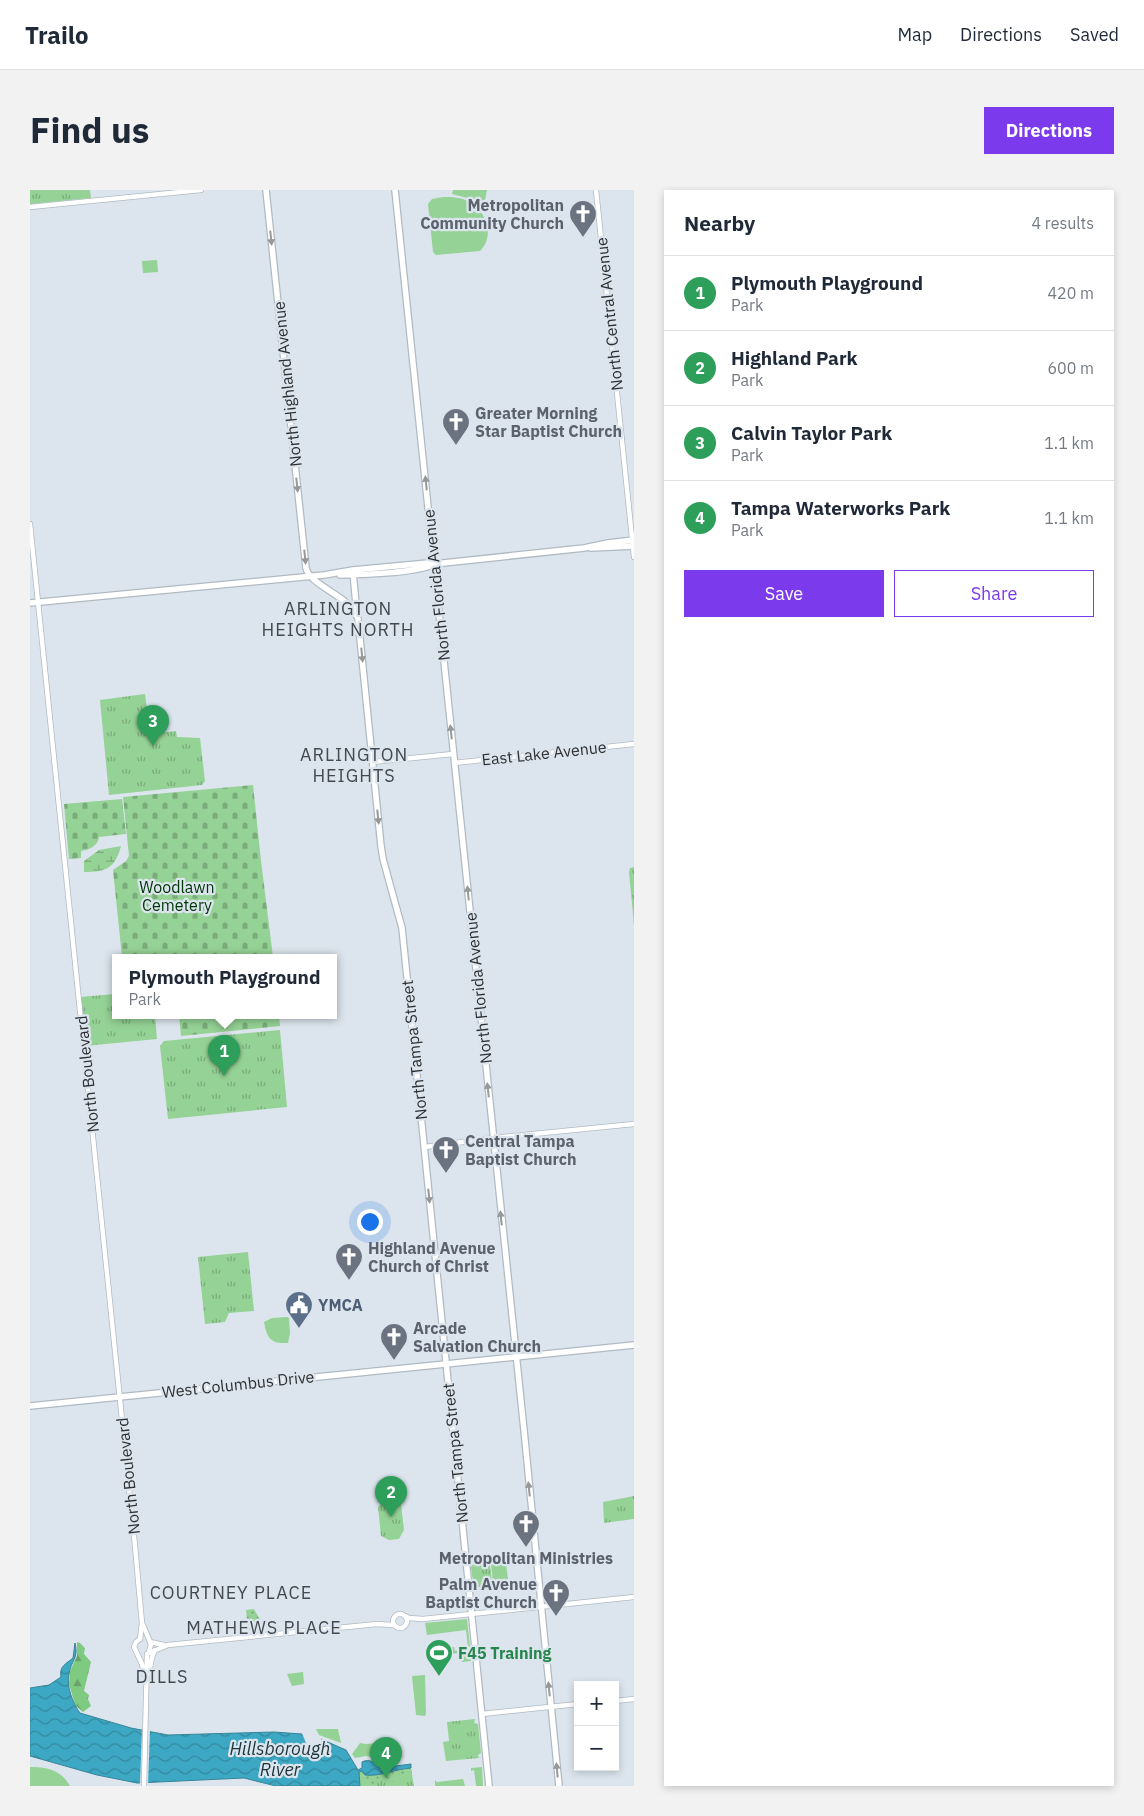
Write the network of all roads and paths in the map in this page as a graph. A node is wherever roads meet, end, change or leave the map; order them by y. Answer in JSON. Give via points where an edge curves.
{"nodes":[{"id":1,"x":201,"y":190,"type":"edge"},
{"id":2,"x":266,"y":190,"type":"edge"},
{"id":3,"x":395,"y":190,"type":"edge"},
{"id":4,"x":596,"y":190,"type":"edge"},
{"id":5,"x":30,"y":207,"type":"edge"},
{"id":6,"x":30,"y":524,"type":"edge"},
{"id":7,"x":633,"y":543,"type":"edge"},
{"id":8,"x":634,"y":557,"type":"edge"},
{"id":9,"x":434,"y":564,"type":"junction"},
{"id":10,"x":353,"y":573,"type":"junction"},
{"id":11,"x":310,"y":576,"type":"junction"},
{"id":12,"x":30,"y":603,"type":"edge"},
{"id":13,"x":38,"y":603,"type":"junction"},
{"id":14,"x":357,"y":616,"type":"junction"},
{"id":15,"x":634,"y":744,"type":"edge"},
{"id":16,"x":453,"y":754,"type":"junction"},
{"id":17,"x":372,"y":762,"type":"junction"},
{"id":18,"x":454,"y":763,"type":"junction"},
{"id":19,"x":634,"y":1124,"type":"edge"},
{"id":20,"x":493,"y":1138,"type":"junction"},
{"id":21,"x":425,"y":1147,"type":"junction"},
{"id":22,"x":634,"y":1345,"type":"edge"},
{"id":23,"x":516,"y":1356,"type":"junction"},
{"id":24,"x":446,"y":1364,"type":"junction"},
{"id":25,"x":120,"y":1396,"type":"junction"},
{"id":26,"x":30,"y":1406,"type":"edge"},
{"id":27,"x":634,"y":1597,"type":"edge"},
{"id":28,"x":540,"y":1607,"type":"junction"},
{"id":29,"x":472,"y":1614,"type":"junction"},
{"id":30,"x":405,"y":1616,"type":"junction"},
{"id":31,"x":394,"y":1617,"type":"junction"},
{"id":32,"x":423,"y":1619,"type":"junction"},
{"id":33,"x":142,"y":1623,"type":"junction"},
{"id":34,"x":377,"y":1624,"type":"junction"},
{"id":35,"x":407,"y":1624,"type":"junction"},
{"id":36,"x":394,"y":1625,"type":"junction"},
{"id":37,"x":140,"y":1639,"type":"junction"},
{"id":38,"x":149,"y":1641,"type":"junction"},
{"id":39,"x":164,"y":1646,"type":"junction"},
{"id":40,"x":155,"y":1650,"type":"junction"},
{"id":41,"x":138,"y":1654,"type":"junction"},
{"id":42,"x":148,"y":1654,"type":"junction"},
{"id":43,"x":147,"y":1682,"type":"junction"},
{"id":44,"x":634,"y":1699,"type":"edge"},
{"id":45,"x":619,"y":1700,"type":"edge"},
{"id":46,"x":574,"y":1704,"type":"edge"},
{"id":47,"x":551,"y":1707,"type":"junction"},
{"id":48,"x":482,"y":1714,"type":"junction"},
{"id":49,"x":144,"y":1786,"type":"edge"},
{"id":50,"x":489,"y":1786,"type":"edge"},
{"id":51,"x":559,"y":1786,"type":"edge"}],
"edges":[{"from":1,"to":5,"type":"street"},
{"from":2,"to":11,"type":"main road","name":"North Highland Avenue","one_way":true,"via":[[306,568]]},
{"from":9,"to":3,"type":"main road","name":"North Florida Avenue","one_way":true},
{"from":4,"to":7,"type":"street","name":"North Central Avenue"},
{"from":6,"to":13,"type":"street","name":"North Boulevard"},
{"from":7,"to":8,"type":"street","name":"North Central Avenue"},
{"from":7,"to":9,"type":"main road","via":[[603,549],[584,548]]},
{"from":9,"to":10,"type":"main road","via":[[428,562]]},
{"from":16,"to":9,"type":"main road","name":"North Florida Avenue","one_way":true},
{"from":10,"to":11,"type":"main road"},
{"from":10,"to":14,"type":"main road","name":"North Tampa Street"},
{"from":11,"to":13,"type":"main road"},
{"from":11,"to":14,"type":"main road","via":[[346,603]]},
{"from":12,"to":13,"type":"main road"},
{"from":13,"to":25,"type":"street","name":"North Boulevard"},
{"from":14,"to":17,"type":"main road","name":"North Tampa Street","one_way":true},
{"from":15,"to":18,"type":"street","name":"East Lake Avenue"},
{"from":16,"to":17,"type":"street"},
{"from":16,"to":18,"type":"main road","name":"North Florida Avenue"},
{"from":17,"to":21,"type":"main road","name":"North Tampa Street","one_way":true,"via":[[383,859],[402,928]]},
{"from":20,"to":18,"type":"main road","name":"North Florida Avenue","one_way":true},
{"from":19,"to":20,"type":"street"},
{"from":20,"to":21,"type":"street"},
{"from":23,"to":20,"type":"main road","name":"North Florida Avenue","one_way":true},
{"from":21,"to":24,"type":"main road","name":"North Tampa Street","one_way":true},
{"from":22,"to":23,"type":"main road","name":"West Columbus Drive"},
{"from":23,"to":24,"type":"main road","name":"West Columbus Drive"},
{"from":28,"to":23,"type":"main road","name":"North Florida Avenue","one_way":true},
{"from":24,"to":25,"type":"main road","name":"West Columbus Drive"},
{"from":24,"to":29,"type":"main road","name":"North Tampa Street"},
{"from":25,"to":26,"type":"main road","name":"West Columbus Drive"},
{"from":25,"to":33,"type":"street","name":"North Boulevard"},
{"from":27,"to":28,"type":"street"},
{"from":28,"to":29,"type":"street"},
{"from":47,"to":28,"type":"main road","name":"North Florida Avenue","one_way":true},
{"from":29,"to":32,"type":"street"},
{"from":29,"to":48,"type":"main road","name":"North Tampa Street"},
{"from":30,"to":31,"type":"street","via":[[398,1614]]},
{"from":30,"to":32,"type":"street"},
{"from":30,"to":35,"type":"street"},
{"from":31,"to":34,"type":"street"},
{"from":31,"to":36,"type":"street"},
{"from":32,"to":35,"type":"street"},
{"from":33,"to":37,"type":"street","name":"North Boulevard"},
{"from":33,"to":38,"type":"street","name":"North Boulevard"},
{"from":34,"to":36,"type":"street"},
{"from":34,"to":39,"type":"street"},
{"from":35,"to":36,"type":"street","via":[[401,1628]]},
{"from":37,"to":38,"type":"street"},
{"from":37,"to":41,"type":"street","via":[[134,1647]]},
{"from":38,"to":39,"type":"street"},
{"from":38,"to":42,"type":"street","via":[[151,1649]]},
{"from":39,"to":40,"type":"street"},
{"from":40,"to":42,"type":"street"},
{"from":40,"to":43,"type":"street"},
{"from":41,"to":42,"type":"street"},
{"from":41,"to":43,"type":"street"},
{"from":42,"to":43,"type":"street"},
{"from":43,"to":49,"type":"street"},
{"from":44,"to":45,"type":"street"},
{"from":46,"to":47,"type":"street"},
{"from":47,"to":48,"type":"street"},
{"from":51,"to":47,"type":"main road","name":"North Florida Avenue","one_way":true},
{"from":48,"to":50,"type":"main road","name":"North Tampa Street"}]}
